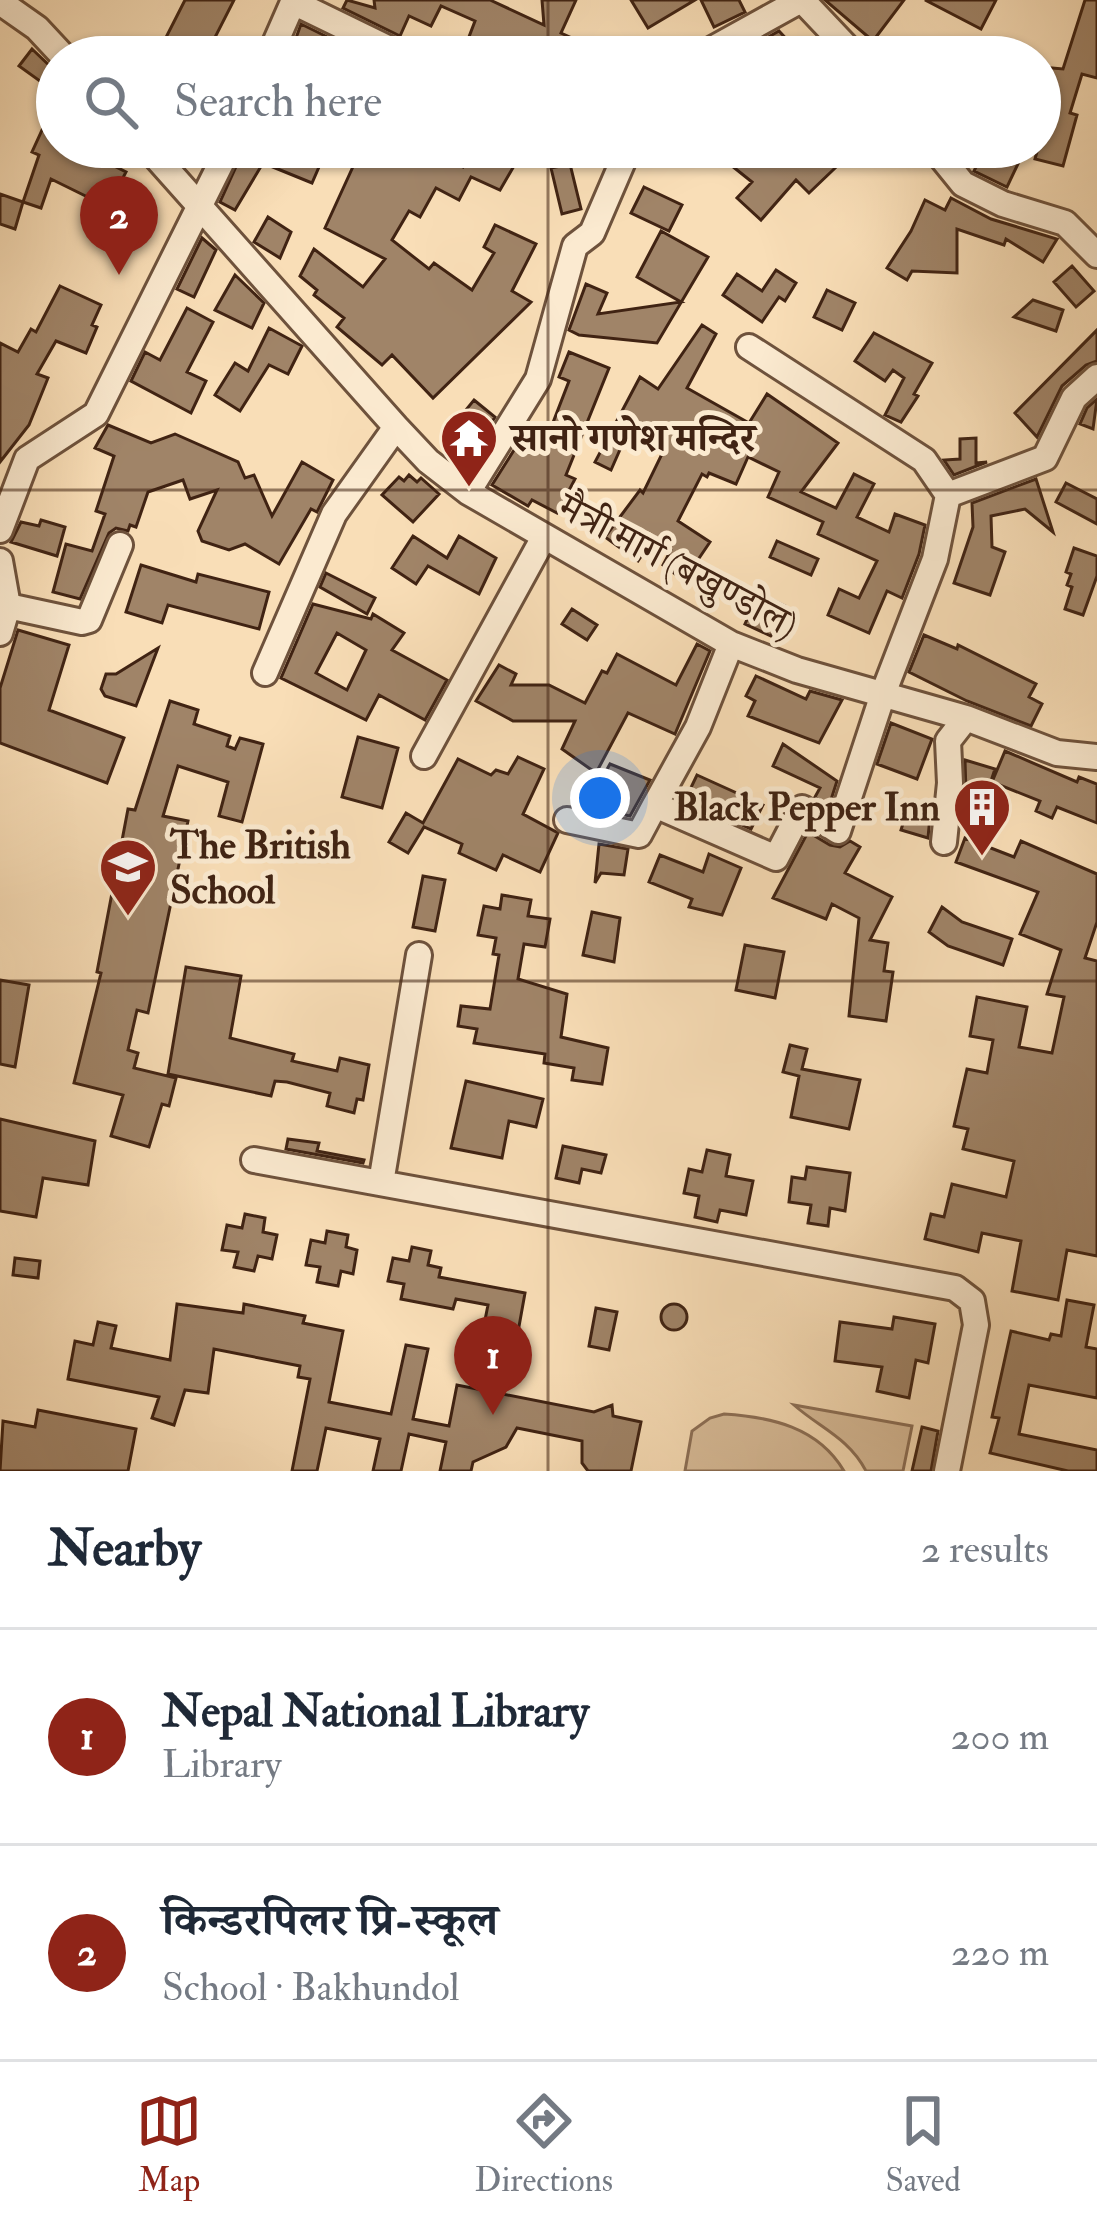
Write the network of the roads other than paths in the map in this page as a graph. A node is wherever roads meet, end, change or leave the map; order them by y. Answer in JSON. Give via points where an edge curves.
{"nodes":[{"id":1,"x":801,"y":0,"type":"edge"},
{"id":2,"x":294,"y":1,"type":"edge"},
{"id":3,"x":0,"y":2,"type":"edge"},
{"id":4,"x":44,"y":36,"type":"edge"},
{"id":5,"x":278,"y":36,"type":"edge"},
{"id":6,"x":364,"y":36,"type":"edge"},
{"id":7,"x":736,"y":36,"type":"edge"},
{"id":8,"x":838,"y":36,"type":"edge"},
{"id":9,"x":166,"y":168,"type":"edge"},
{"id":10,"x":220,"y":168,"type":"edge"},
{"id":11,"x":620,"y":168,"type":"edge"},
{"id":12,"x":950,"y":168,"type":"edge"},
{"id":13,"x":202,"y":207,"type":"junction"},
{"id":14,"x":1097,"y":255,"type":"edge"},
{"id":15,"x":749,"y":347,"type":"dead end"},
{"id":16,"x":1097,"y":376,"type":"edge"},
{"id":17,"x":396,"y":427,"type":"junction"},
{"id":18,"x":468,"y":492,"type":"junction"},
{"id":19,"x":948,"y":495,"type":"junction"},
{"id":20,"x":0,"y":530,"type":"edge"},
{"id":21,"x":544,"y":537,"type":"junction"},
{"id":22,"x":120,"y":545,"type":"dead end"},
{"id":23,"x":0,"y":561,"type":"edge"},
{"id":24,"x":8,"y":605,"type":"junction"},
{"id":25,"x":0,"y":633,"type":"edge"},
{"id":26,"x":731,"y":644,"type":"junction"},
{"id":27,"x":265,"y":673,"type":"dead end"},
{"id":28,"x":883,"y":694,"type":"junction"},
{"id":29,"x":965,"y":718,"type":"junction"},
{"id":30,"x":424,"y":756,"type":"dead end"},
{"id":31,"x":1097,"y":757,"type":"edge"},
{"id":32,"x":655,"y":805,"type":"junction"},
{"id":33,"x":567,"y":820,"type":"dead end"},
{"id":34,"x":944,"y":842,"type":"dead end"},
{"id":35,"x":419,"y":955,"type":"dead end"},
{"id":36,"x":254,"y":1160,"type":"dead end"},
{"id":37,"x":381,"y":1183,"type":"junction"},
{"id":38,"x":947,"y":1471,"type":"edge"}],
"edges":[{"from":1,"to":7,"type":"street"},
{"from":1,"to":8,"type":"street"},
{"from":2,"to":5,"type":"street"},
{"from":2,"to":6,"type":"street"},
{"from":3,"to":4,"type":"street"},
{"from":9,"to":13,"type":"street","name":"मैत्री मार्ग (बखुण्डोल)"},
{"from":10,"to":13,"type":"street"},
{"from":11,"to":18,"type":"street","via":[[592,233],[574,245],[538,379]]},
{"from":12,"to":14,"type":"street","via":[[1003,204],[1065,223]]},
{"from":13,"to":17,"type":"street","name":"मैत्री मार्ग (बखुण्डोल)"},
{"from":13,"to":20,"type":"street","via":[[96,414],[27,459]]},
{"from":15,"to":19,"type":"street","via":[[924,460]]},
{"from":16,"to":19,"type":"street","via":[[1074,398],[1045,458]]},
{"from":17,"to":18,"type":"street","name":"मैत्री मार्ग (बखुण्डोल)"},
{"from":17,"to":27,"type":"street","via":[[334,514]]},
{"from":18,"to":21,"type":"street","name":"मैत्री मार्ग (बखुण्डोल)"},
{"from":19,"to":28,"type":"street","via":[[934,559]]},
{"from":21,"to":26,"type":"street","name":"मैत्री मार्ग (बखुण्डोल)"},
{"from":21,"to":30,"type":"street"},
{"from":22,"to":24,"type":"street","via":[[89,620]]},
{"from":23,"to":24,"type":"street"},
{"from":24,"to":25,"type":"street"},
{"from":26,"to":28,"type":"street","name":"मैत्री मार्ग (बखुण्डोल)"},
{"from":26,"to":32,"type":"street"},
{"from":28,"to":29,"type":"street","name":"मैत्री मार्ग (बखुण्डोल)"},
{"from":28,"to":32,"type":"street","via":[[838,831],[802,808],[776,858]]},
{"from":29,"to":31,"type":"street","name":"मैत्री मार्ग (बखुण्डोल)","via":[[1057,753]]},
{"from":29,"to":34,"type":"street","via":[[948,741]]},
{"from":32,"to":33,"type":"street","via":[[639,835]]},
{"from":35,"to":37,"type":"street"},
{"from":36,"to":37,"type":"street"},
{"from":37,"to":38,"type":"street","via":[[955,1288],[973,1301],[976,1325]]}]}
